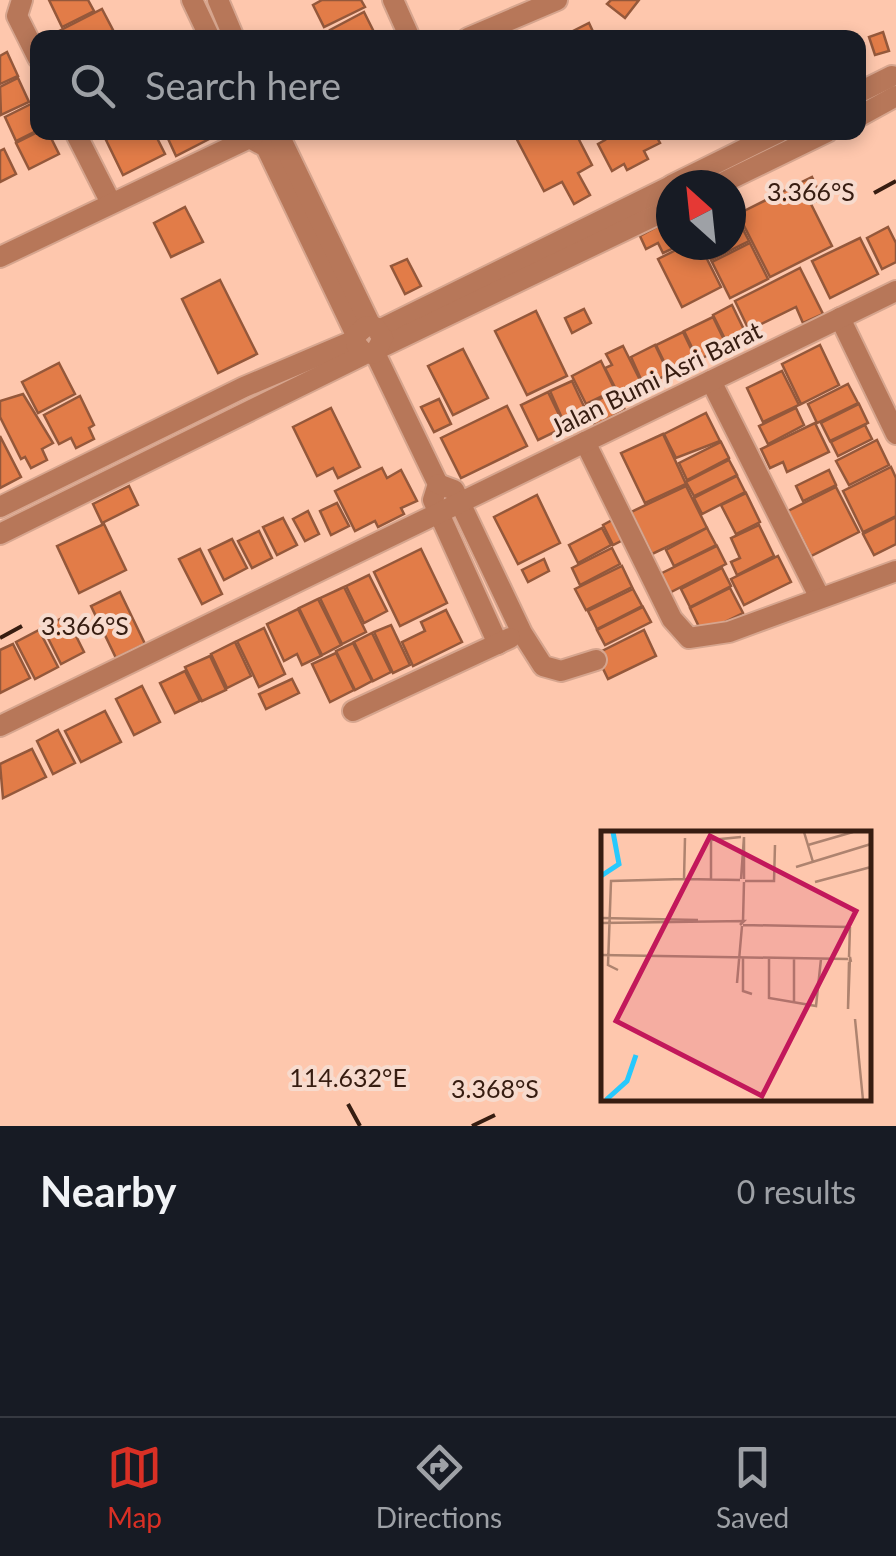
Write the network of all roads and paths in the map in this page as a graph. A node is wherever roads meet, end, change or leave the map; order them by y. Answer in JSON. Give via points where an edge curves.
{"nodes":[{"id":1,"x":22,"y":0,"type":"edge"},
{"id":2,"x":192,"y":0,"type":"edge"},
{"id":3,"x":218,"y":0,"type":"edge"},
{"id":4,"x":393,"y":0,"type":"edge"},
{"id":5,"x":557,"y":0,"type":"edge"},
{"id":6,"x":206,"y":30,"type":"edge"},
{"id":7,"x":231,"y":30,"type":"edge"},
{"id":8,"x":406,"y":30,"type":"edge"},
{"id":9,"x":487,"y":30,"type":"edge"},
{"id":10,"x":30,"y":42,"type":"edge"},
{"id":11,"x":895,"y":84,"type":"edge"},
{"id":12,"x":866,"y":91,"type":"edge"},
{"id":13,"x":866,"y":110,"type":"edge"},
{"id":14,"x":79,"y":140,"type":"edge"},
{"id":15,"x":260,"y":140,"type":"edge"},
{"id":16,"x":268,"y":140,"type":"edge"},
{"id":17,"x":762,"y":140,"type":"edge"},
{"id":18,"x":811,"y":140,"type":"edge"},
{"id":19,"x":702,"y":170,"type":"edge"},
{"id":20,"x":746,"y":171,"type":"edge"},
{"id":21,"x":656,"y":193,"type":"edge"},
{"id":22,"x":111,"y":204,"type":"junction"},
{"id":23,"x":656,"y":215,"type":"edge"},
{"id":24,"x":0,"y":258,"type":"edge"},
{"id":25,"x":896,"y":292,"type":"edge"},
{"id":26,"x":840,"y":318,"type":"junction"},
{"id":27,"x":369,"y":341,"type":"junction"},
{"id":28,"x":711,"y":381,"type":"junction"},
{"id":29,"x":896,"y":434,"type":"edge"},
{"id":30,"x":585,"y":442,"type":"junction"},
{"id":31,"x":438,"y":484,"type":"junction"},
{"id":32,"x":460,"y":502,"type":"junction"},
{"id":33,"x":0,"y":507,"type":"edge"},
{"id":34,"x":439,"y":512,"type":"junction"},
{"id":35,"x":0,"y":534,"type":"edge"},
{"id":36,"x":896,"y":571,"type":"edge"},
{"id":37,"x":819,"y":596,"type":"junction"},
{"id":38,"x":522,"y":632,"type":"junction"},
{"id":39,"x":498,"y":644,"type":"junction"},
{"id":40,"x":596,"y":660,"type":"dead end"},
{"id":41,"x":353,"y":711,"type":"dead end"},
{"id":42,"x":0,"y":726,"type":"edge"}],
"edges":[{"from":1,"to":10,"type":"street","via":[[17,16]]},
{"from":2,"to":6,"type":"street"},
{"from":3,"to":7,"type":"street"},
{"from":4,"to":8,"type":"street"},
{"from":5,"to":9,"type":"street"},
{"from":11,"to":12,"type":"street"},
{"from":11,"to":13,"type":"street"},
{"from":14,"to":22,"type":"street"},
{"from":15,"to":22,"type":"street"},
{"from":16,"to":27,"type":"street"},
{"from":17,"to":19,"type":"street"},
{"from":18,"to":20,"type":"street"},
{"from":21,"to":27,"type":"street"},
{"from":22,"to":24,"type":"street"},
{"from":23,"to":27,"type":"street"},
{"from":25,"to":26,"type":"street","name":"Jalan Bumi Asri Barat"},
{"from":26,"to":28,"type":"street","name":"Jalan Bumi Asri Barat"},
{"from":26,"to":29,"type":"street"},
{"from":27,"to":31,"type":"street"},
{"from":27,"to":33,"type":"street","via":[[244,387]]},
{"from":27,"to":35,"type":"street"},
{"from":28,"to":30,"type":"street","name":"Jalan Bumi Asri Barat"},
{"from":28,"to":37,"type":"street"},
{"from":30,"to":32,"type":"street","name":"Jalan Bumi Asri Barat"},
{"from":30,"to":37,"type":"street","via":[[680,632],[702,640]]},
{"from":31,"to":32,"type":"street","via":[[454,490]]},
{"from":31,"to":34,"type":"street","via":[[433,500]]},
{"from":32,"to":34,"type":"street","name":"Jalan Bumi Asri Barat"},
{"from":32,"to":38,"type":"street"},
{"from":34,"to":39,"type":"street"},
{"from":34,"to":42,"type":"street","name":"Jalan Bumi Asri Barat"},
{"from":36,"to":37,"type":"street"},
{"from":38,"to":39,"type":"street"},
{"from":38,"to":40,"type":"street","via":[[534,656],[551,670]]},
{"from":39,"to":41,"type":"street"}]}
